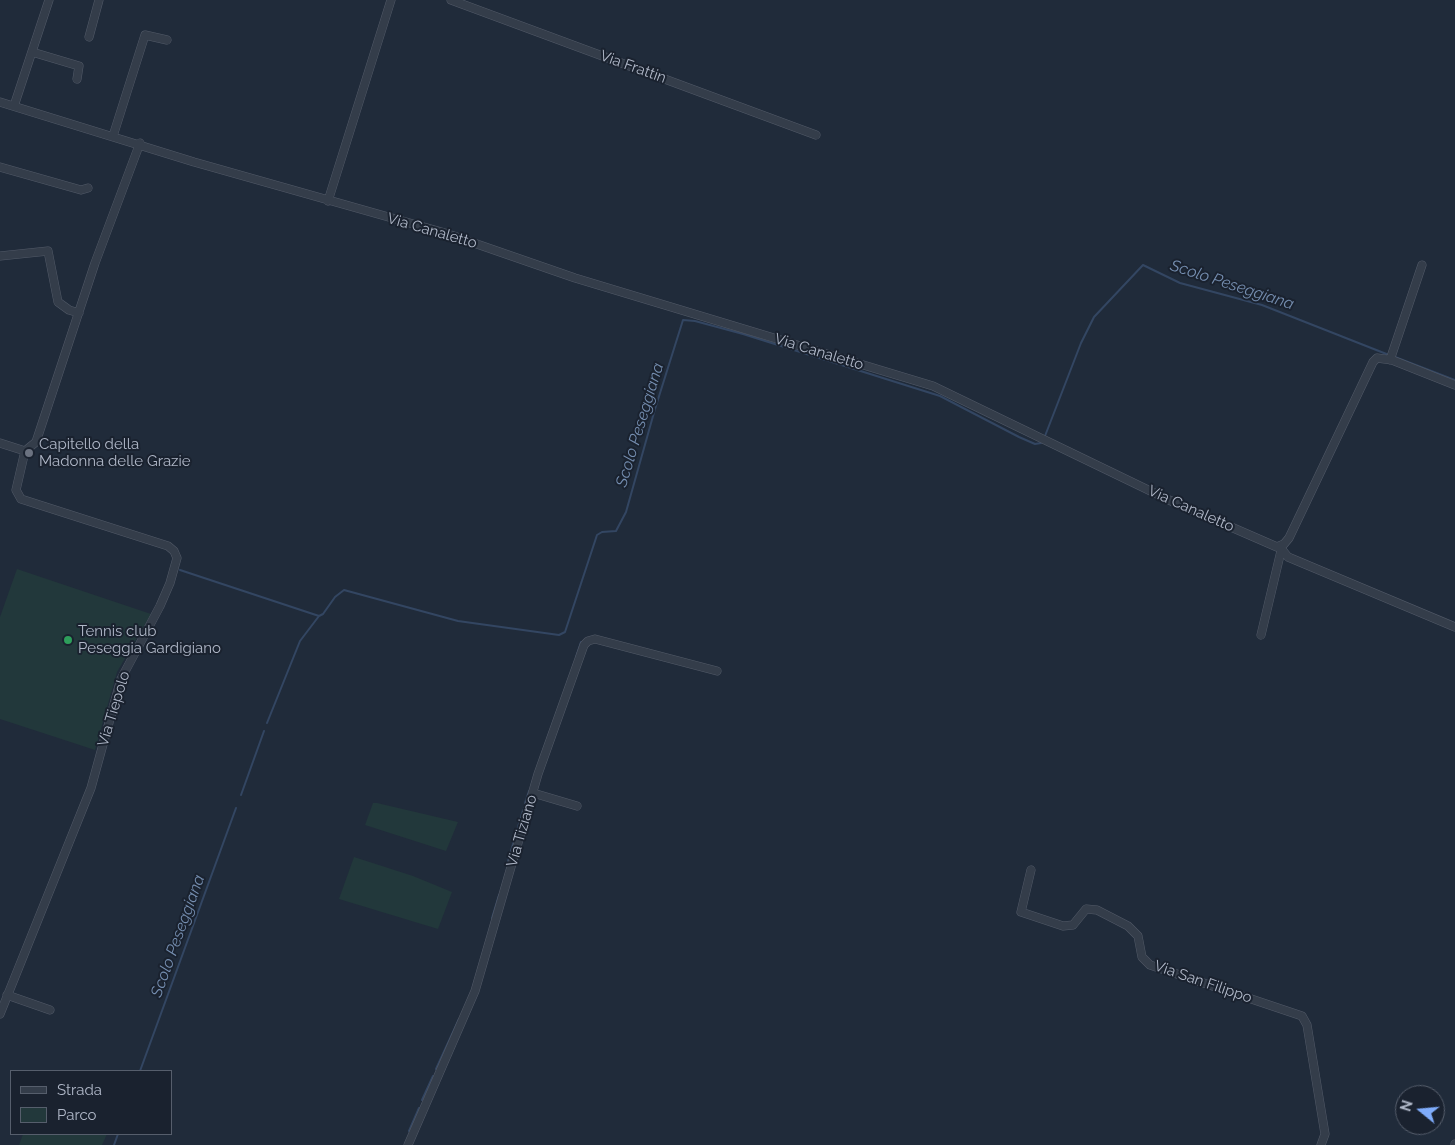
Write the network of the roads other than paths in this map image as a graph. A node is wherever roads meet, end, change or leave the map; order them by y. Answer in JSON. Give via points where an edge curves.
{"nodes":[{"id":1,"x":49,"y":0,"type":"edge"},
{"id":2,"x":99,"y":0,"type":"edge"},
{"id":3,"x":391,"y":0,"type":"edge"},
{"id":4,"x":450,"y":0,"type":"edge"},
{"id":5,"x":88,"y":37,"type":"dead end"},
{"id":6,"x":167,"y":40,"type":"dead end"},
{"id":7,"x":32,"y":52,"type":"junction"},
{"id":8,"x":77,"y":79,"type":"dead end"},
{"id":9,"x":0,"y":102,"type":"edge"},
{"id":10,"x":14,"y":106,"type":"junction"},
{"id":11,"x":816,"y":135,"type":"dead end"},
{"id":12,"x":113,"y":136,"type":"junction"},
{"id":13,"x":140,"y":144,"type":"junction"},
{"id":14,"x":0,"y":167,"type":"edge"},
{"id":15,"x":88,"y":188,"type":"dead end"},
{"id":16,"x":328,"y":201,"type":"junction"},
{"id":17,"x":0,"y":256,"type":"edge"},
{"id":18,"x":1422,"y":265,"type":"dead end"},
{"id":19,"x":79,"y":312,"type":"junction"},
{"id":20,"x":1390,"y":360,"type":"junction"},
{"id":21,"x":1455,"y":385,"type":"edge"},
{"id":22,"x":0,"y":443,"type":"edge"},
{"id":23,"x":25,"y":451,"type":"junction"},
{"id":24,"x":1281,"y":549,"type":"junction"},
{"id":25,"x":1455,"y":627,"type":"edge"},
{"id":26,"x":1261,"y":635,"type":"dead end"},
{"id":27,"x":717,"y":671,"type":"dead end"},
{"id":28,"x":533,"y":793,"type":"junction"},
{"id":29,"x":577,"y":806,"type":"dead end"},
{"id":30,"x":1031,"y":870,"type":"dead end"},
{"id":31,"x":7,"y":995,"type":"junction"},
{"id":32,"x":50,"y":1010,"type":"dead end"},
{"id":33,"x":0,"y":1014,"type":"edge"},
{"id":34,"x":408,"y":1145,"type":"edge"},
{"id":35,"x":1321,"y":1145,"type":"edge"}],
"edges":[{"from":1,"to":7,"type":"street"},
{"from":2,"to":5,"type":"street"},
{"from":3,"to":16,"type":"street"},
{"from":4,"to":11,"type":"street","name":"Via Frattin"},
{"from":6,"to":12,"type":"street","via":[[145,35]]},
{"from":7,"to":8,"type":"street","via":[[79,66]]},
{"from":7,"to":10,"type":"street"},
{"from":9,"to":10,"type":"street","name":"Via Canaletto"},
{"from":10,"to":12,"type":"street","name":"Via Canaletto"},
{"from":12,"to":13,"type":"street","name":"Via Canaletto"},
{"from":13,"to":16,"type":"street","name":"Via Canaletto"},
{"from":13,"to":19,"type":"street"},
{"from":14,"to":15,"type":"street","via":[[80,190]]},
{"from":16,"to":24,"type":"street","name":"Via Canaletto","via":[[445,233],[575,278],[933,386],[1169,500]]},
{"from":17,"to":19,"type":"street","via":[[48,250],[58,302]]},
{"from":18,"to":20,"type":"street"},
{"from":19,"to":23,"type":"street","via":[[36,442]]},
{"from":20,"to":21,"type":"street"},
{"from":20,"to":24,"type":"street","via":[[1377,358],[1373,362]]},
{"from":22,"to":23,"type":"street"},
{"from":23,"to":31,"type":"street","name":"Via Tiepolo","via":[[16,485],[21,499],[168,546],[177,558],[160,606],[121,679],[92,788]]},
{"from":24,"to":25,"type":"street","name":"Via Canaletto","via":[[1288,557]]},
{"from":24,"to":26,"type":"street"},
{"from":27,"to":28,"type":"street","name":"Via Tiziano","via":[[595,639],[588,641]]},
{"from":28,"to":29,"type":"street"},
{"from":28,"to":34,"type":"street","name":"Via Tiziano","via":[[475,991]]},
{"from":30,"to":35,"type":"street","name":"Via San Filippo","via":[[1021,912],[1063,926],[1073,925],[1086,909],[1096,910],[1128,926],[1138,936],[1142,957],[1150,965],[1302,1016],[1307,1025],[1325,1134]]},
{"from":31,"to":32,"type":"street"},
{"from":31,"to":33,"type":"street","name":"Via Tiepolo"}]}
